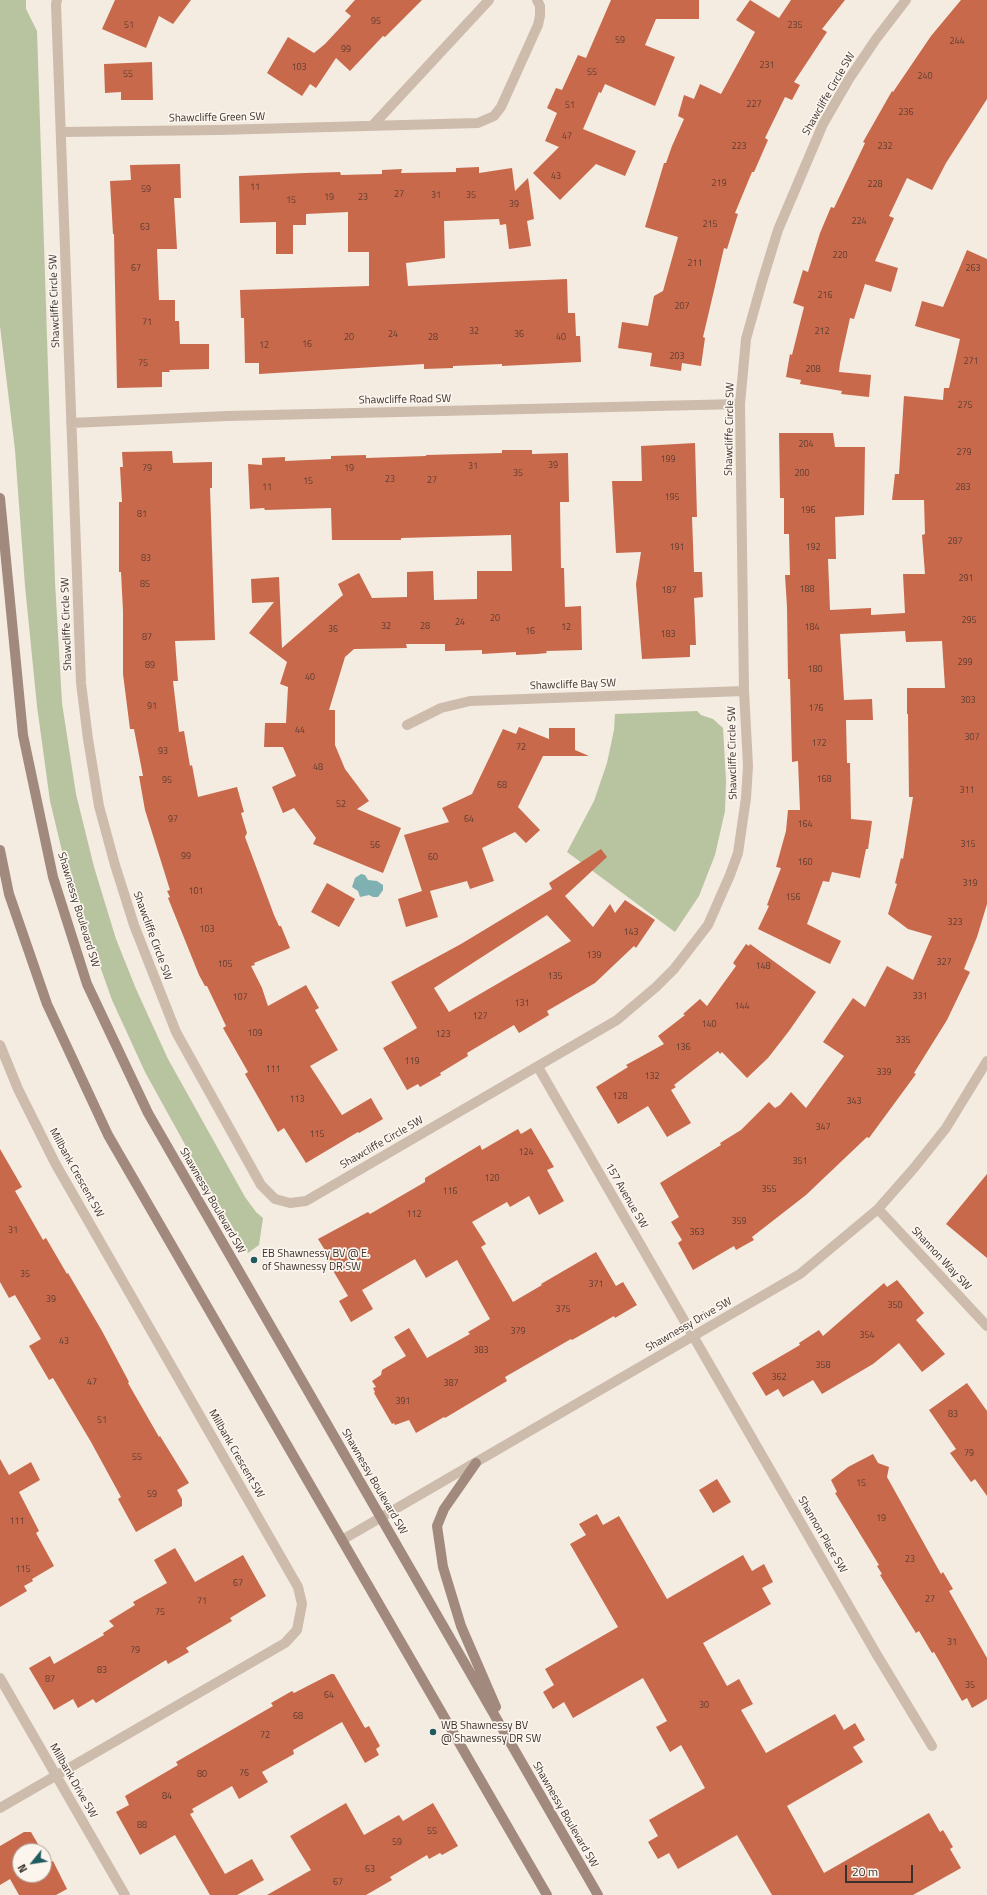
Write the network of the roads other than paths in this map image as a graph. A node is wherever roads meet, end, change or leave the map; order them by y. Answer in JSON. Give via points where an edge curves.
{"nodes":[{"id":1,"x":57,"y":0,"type":"edge"},
{"id":2,"x":489,"y":0,"type":"edge"},
{"id":3,"x":537,"y":0,"type":"edge"},
{"id":4,"x":906,"y":0,"type":"edge"},
{"id":5,"x":372,"y":125,"type":"junction"},
{"id":6,"x":62,"y":132,"type":"junction"},
{"id":7,"x":740,"y":404,"type":"junction"},
{"id":8,"x":71,"y":423,"type":"junction"},
{"id":9,"x":0,"y":498,"type":"edge"},
{"id":10,"x":744,"y":691,"type":"junction"},
{"id":11,"x":407,"y":725,"type":"dead end"},
{"id":12,"x":0,"y":850,"type":"edge"},
{"id":13,"x":0,"y":1045,"type":"edge"},
{"id":14,"x":987,"y":1061,"type":"edge"},
{"id":15,"x":538,"y":1067,"type":"junction"},
{"id":16,"x":878,"y":1209,"type":"junction"},
{"id":17,"x":987,"y":1326,"type":"edge"},
{"id":18,"x":693,"y":1336,"type":"junction"},
{"id":19,"x":476,"y":1463,"type":"junction"},
{"id":20,"x":380,"y":1518,"type":"junction"},
{"id":21,"x":342,"y":1540,"type":"junction"},
{"id":22,"x":0,"y":1678,"type":"edge"},
{"id":23,"x":932,"y":1746,"type":"dead end"},
{"id":24,"x":515,"y":1752,"type":"junction"},
{"id":25,"x":57,"y":1776,"type":"junction"},
{"id":26,"x":0,"y":1808,"type":"edge"},
{"id":27,"x":125,"y":1895,"type":"edge"},
{"id":28,"x":547,"y":1895,"type":"edge"},
{"id":29,"x":598,"y":1895,"type":"edge"}],
"edges":[{"from":1,"to":6,"type":"street","name":"Shawcliffe Circle SW"},
{"from":2,"to":5,"type":"street"},
{"from":3,"to":5,"type":"street","name":"Shawcliffe Green SW","via":[[540,6],[538,25],[501,108],[494,116],[478,123]]},
{"from":4,"to":7,"type":"street","name":"Shawcliffe Circle SW","via":[[849,79],[822,124],[800,175],[778,230],[746,339]]},
{"from":5,"to":6,"type":"street","name":"Shawcliffe Green SW"},
{"from":6,"to":8,"type":"street","name":"Shawcliffe Circle SW"},
{"from":7,"to":8,"type":"street","name":"Shawcliffe Road SW","via":[[227,416]]},
{"from":7,"to":10,"type":"street","name":"Shawcliffe Circle SW"},
{"from":8,"to":15,"type":"street","name":"Shawcliffe Circle SW","via":[[81,683],[99,806],[114,865],[134,924],[176,1032],[261,1185],[269,1195],[282,1202],[306,1201]]},
{"from":9,"to":20,"type":"main road","name":"Shawnessy Boulevard SW","via":[[23,735],[53,877],[87,984],[148,1113]]},
{"from":10,"to":11,"type":"street","name":"Shawcliffe Bay SW","via":[[470,701],[441,708]]},
{"from":10,"to":15,"type":"street","name":"Shawcliffe Circle SW","via":[[748,766],[743,827],[738,853],[708,925],[674,969],[640,1002],[617,1020]]},
{"from":12,"to":21,"type":"main road","via":[[9,894],[47,1004],[108,1135]]},
{"from":13,"to":25,"type":"street","name":"Millbank Crescent SW","via":[[18,1089],[55,1163],[298,1587],[302,1604],[297,1630],[285,1642]]},
{"from":14,"to":16,"type":"street","name":"Shawnessy Drive SW","via":[[946,1128]]},
{"from":15,"to":18,"type":"street","name":"157 Avenue SW"},
{"from":16,"to":17,"type":"street","name":"Shannon Way SW"},
{"from":16,"to":18,"type":"street","name":"Shawnessy Drive SW","via":[[800,1274]]},
{"from":18,"to":19,"type":"street","name":"Shawnessy Drive SW"},
{"from":18,"to":23,"type":"street","name":"Shannon Place SW"},
{"from":19,"to":20,"type":"street","name":"Shawnessy Drive SW"},
{"from":19,"to":24,"type":"main road","via":[[444,1509],[437,1526],[442,1567],[461,1626]]},
{"from":20,"to":21,"type":"street","name":"Shawnessy Drive SW"},
{"from":20,"to":24,"type":"main road","name":"Shawnessy Boulevard SW"},
{"from":21,"to":28,"type":"main road"},
{"from":22,"to":25,"type":"street","name":"Millbank Drive SW"},
{"from":24,"to":29,"type":"main road","name":"Shawnessy Boulevard SW"},
{"from":25,"to":26,"type":"street","name":"Millbank Crescent SW"},
{"from":25,"to":27,"type":"street","name":"Millbank Drive SW"}]}
